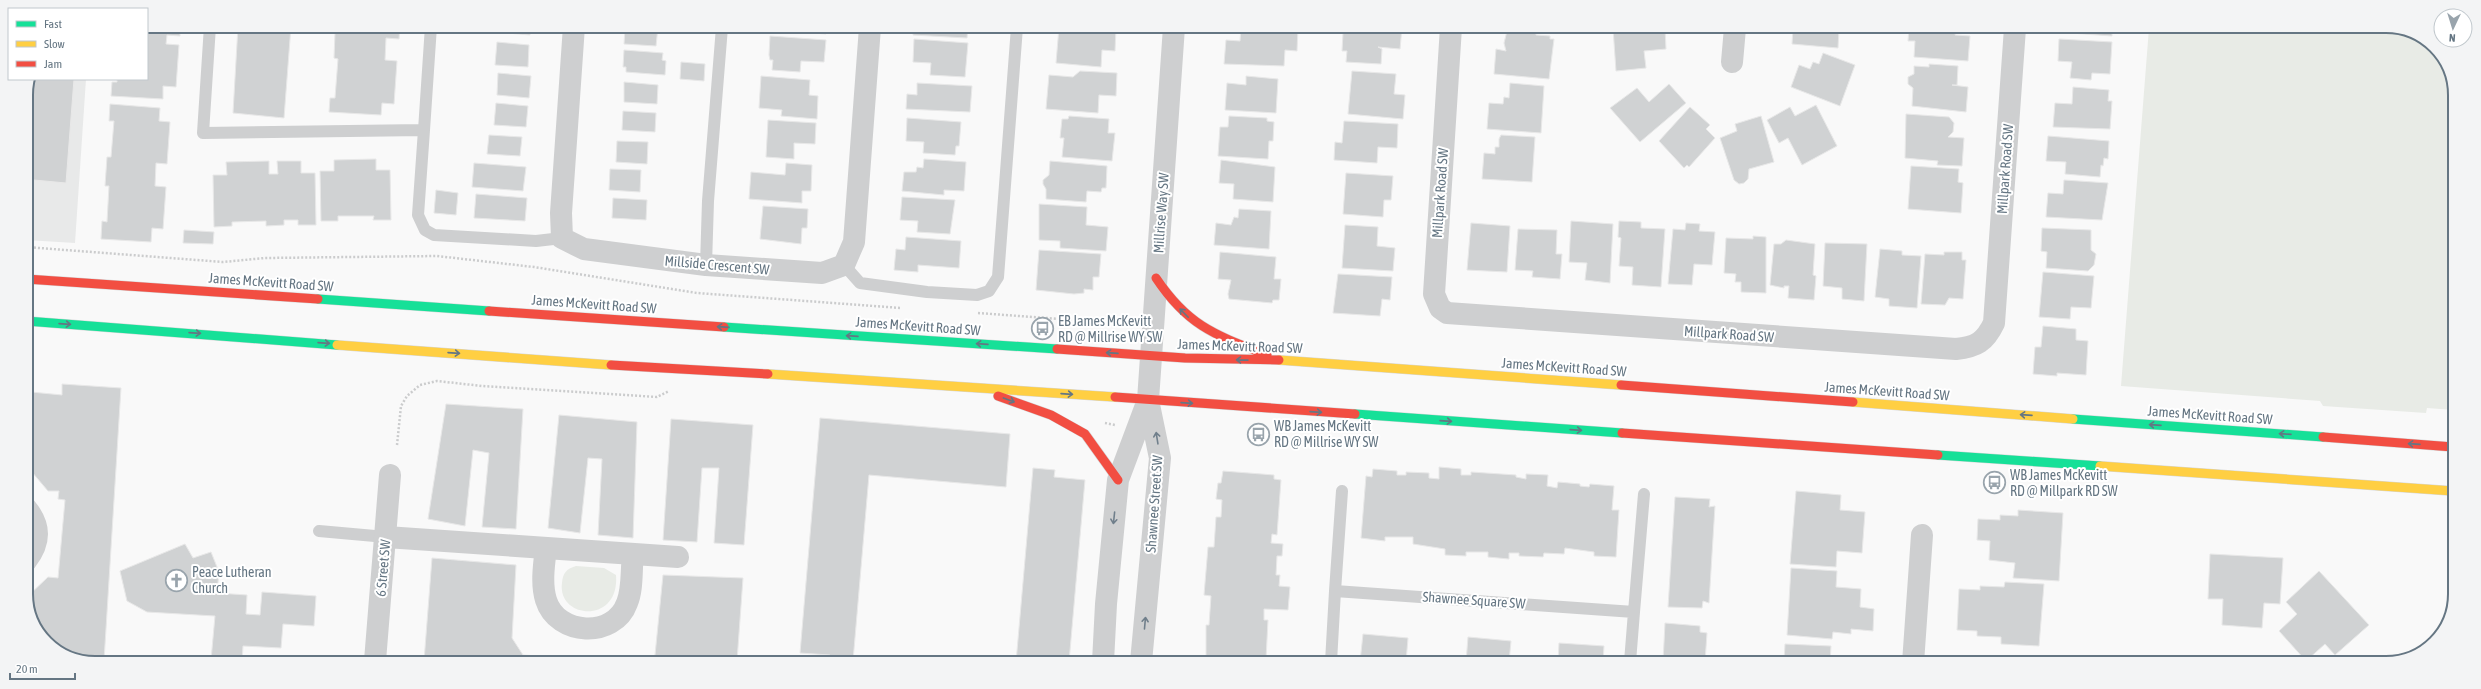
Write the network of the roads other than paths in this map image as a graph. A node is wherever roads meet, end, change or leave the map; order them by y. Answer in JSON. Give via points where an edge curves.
{"nodes":[{"id":1,"x":209,"y":33,"type":"edge"},
{"id":2,"x":431,"y":33,"type":"edge"},
{"id":3,"x":574,"y":33,"type":"edge"},
{"id":4,"x":722,"y":33,"type":"edge"},
{"id":5,"x":870,"y":33,"type":"edge"},
{"id":6,"x":1017,"y":33,"type":"edge"},
{"id":7,"x":1174,"y":33,"type":"edge"},
{"id":8,"x":1451,"y":33,"type":"edge"},
{"id":9,"x":1734,"y":33,"type":"edge"},
{"id":10,"x":2015,"y":33,"type":"edge"},
{"id":11,"x":1732,"y":62,"type":"dead end"},
{"id":12,"x":424,"y":130,"type":"junction"},
{"id":13,"x":562,"y":238,"type":"junction"},
{"id":14,"x":844,"y":265,"type":"junction"},
{"id":15,"x":706,"y":266,"type":"junction"},
{"id":16,"x":1156,"y":278,"type":"junction"},
{"id":17,"x":33,"y":279,"type":"edge"},
{"id":18,"x":33,"y":322,"type":"edge"},
{"id":19,"x":1151,"y":356,"type":"junction"},
{"id":20,"x":1281,"y":360,"type":"junction"},
{"id":21,"x":972,"y":387,"type":"junction"},
{"id":22,"x":1148,"y":400,"type":"junction"},
{"id":23,"x":2448,"y":447,"type":"edge"},
{"id":24,"x":390,"y":475,"type":"dead end"},
{"id":25,"x":1118,"y":480,"type":"junction"},
{"id":26,"x":1342,"y":491,"type":"dead end"},
{"id":27,"x":2448,"y":491,"type":"edge"},
{"id":28,"x":1644,"y":494,"type":"dead end"},
{"id":29,"x":33,"y":516,"type":"edge"},
{"id":30,"x":318,"y":531,"type":"dead end"},
{"id":31,"x":1922,"y":535,"type":"dead end"},
{"id":32,"x":386,"y":537,"type":"junction"},
{"id":33,"x":546,"y":548,"type":"junction"},
{"id":34,"x":33,"y":552,"type":"edge"},
{"id":35,"x":633,"y":554,"type":"junction"},
{"id":36,"x":678,"y":557,"type":"dead end"},
{"id":37,"x":1336,"y":591,"type":"junction"},
{"id":38,"x":1634,"y":612,"type":"junction"},
{"id":39,"x":375,"y":656,"type":"edge"},
{"id":40,"x":1103,"y":656,"type":"edge"},
{"id":41,"x":1142,"y":656,"type":"edge"},
{"id":42,"x":1331,"y":656,"type":"edge"},
{"id":43,"x":1630,"y":656,"type":"edge"},
{"id":44,"x":1913,"y":656,"type":"edge"}],
"edges":[{"from":1,"to":12,"type":"lane","via":[[202,133]]},
{"from":2,"to":12,"type":"lane"},
{"from":3,"to":13,"type":"street","via":[[561,213]]},
{"from":4,"to":15,"type":"lane","via":[[708,201]]},
{"from":5,"to":14,"type":"street","via":[[854,242]]},
{"from":6,"to":14,"type":"lane","via":[[998,277],[989,291],[977,295],[927,292],[860,283]]},
{"from":7,"to":16,"type":"street","name":"Millrise Way SW"},
{"from":8,"to":10,"type":"street","name":"Millpark Road SW","via":[[1434,294],[1440,308],[1447,313],[1956,349],[1972,348],[1984,341],[1994,323]]},
{"from":9,"to":11,"type":"street"},
{"from":12,"to":13,"type":"lane","via":[[418,215],[425,230],[434,235],[536,241]]},
{"from":13,"to":15,"type":"street","name":"Millside Crescent SW","via":[[584,249]]},
{"from":14,"to":15,"type":"street","name":"Millside Crescent SW","via":[[822,273]]},
{"from":16,"to":19,"type":"street","name":"Millrise Way SW"},
{"from":20,"to":16,"type":"main road","one_way":true,"via":[[1196,326],[1167,297]]},
{"from":19,"to":17,"type":"main road","name":"James McKevitt Road SW","one_way":true},
{"from":18,"to":21,"type":"main road","one_way":true,"via":[[553,361]]},
{"from":20,"to":19,"type":"main road","name":"James McKevitt Road SW","one_way":true},
{"from":19,"to":22,"type":"street","name":"Millrise Way SW"},
{"from":23,"to":20,"type":"main road","name":"James McKevitt Road SW","one_way":true},
{"from":21,"to":22,"type":"main road","one_way":true},
{"from":21,"to":25,"type":"main road","one_way":true,"via":[[1051,415],[1085,434]]},
{"from":22,"to":25,"type":"street","name":"Shawnee Street SW"},
{"from":22,"to":27,"type":"main road","one_way":true},
{"from":41,"to":22,"type":"street","name":"Shawnee Street SW","one_way":true,"via":[[1160,458]]},
{"from":24,"to":32,"type":"street","name":"6 Street SW"},
{"from":25,"to":40,"type":"street","name":"Shawnee Street SW","one_way":true},
{"from":26,"to":37,"type":"lane"},
{"from":28,"to":38,"type":"lane"},
{"from":29,"to":34,"type":"street","via":[[38,540]]},
{"from":30,"to":32,"type":"lane"},
{"from":31,"to":44,"type":"street"},
{"from":32,"to":33,"type":"street"},
{"from":32,"to":39,"type":"street","name":"6 Street SW"},
{"from":33,"to":35,"type":"street"},
{"from":33,"to":35,"type":"street","via":[[546,600],[558,619],[585,629],[607,625],[623,611],[629,597]]},
{"from":35,"to":36,"type":"street"},
{"from":37,"to":38,"type":"lane","name":"Shawnee Square SW"},
{"from":37,"to":42,"type":"lane"},
{"from":38,"to":43,"type":"lane"}]}
